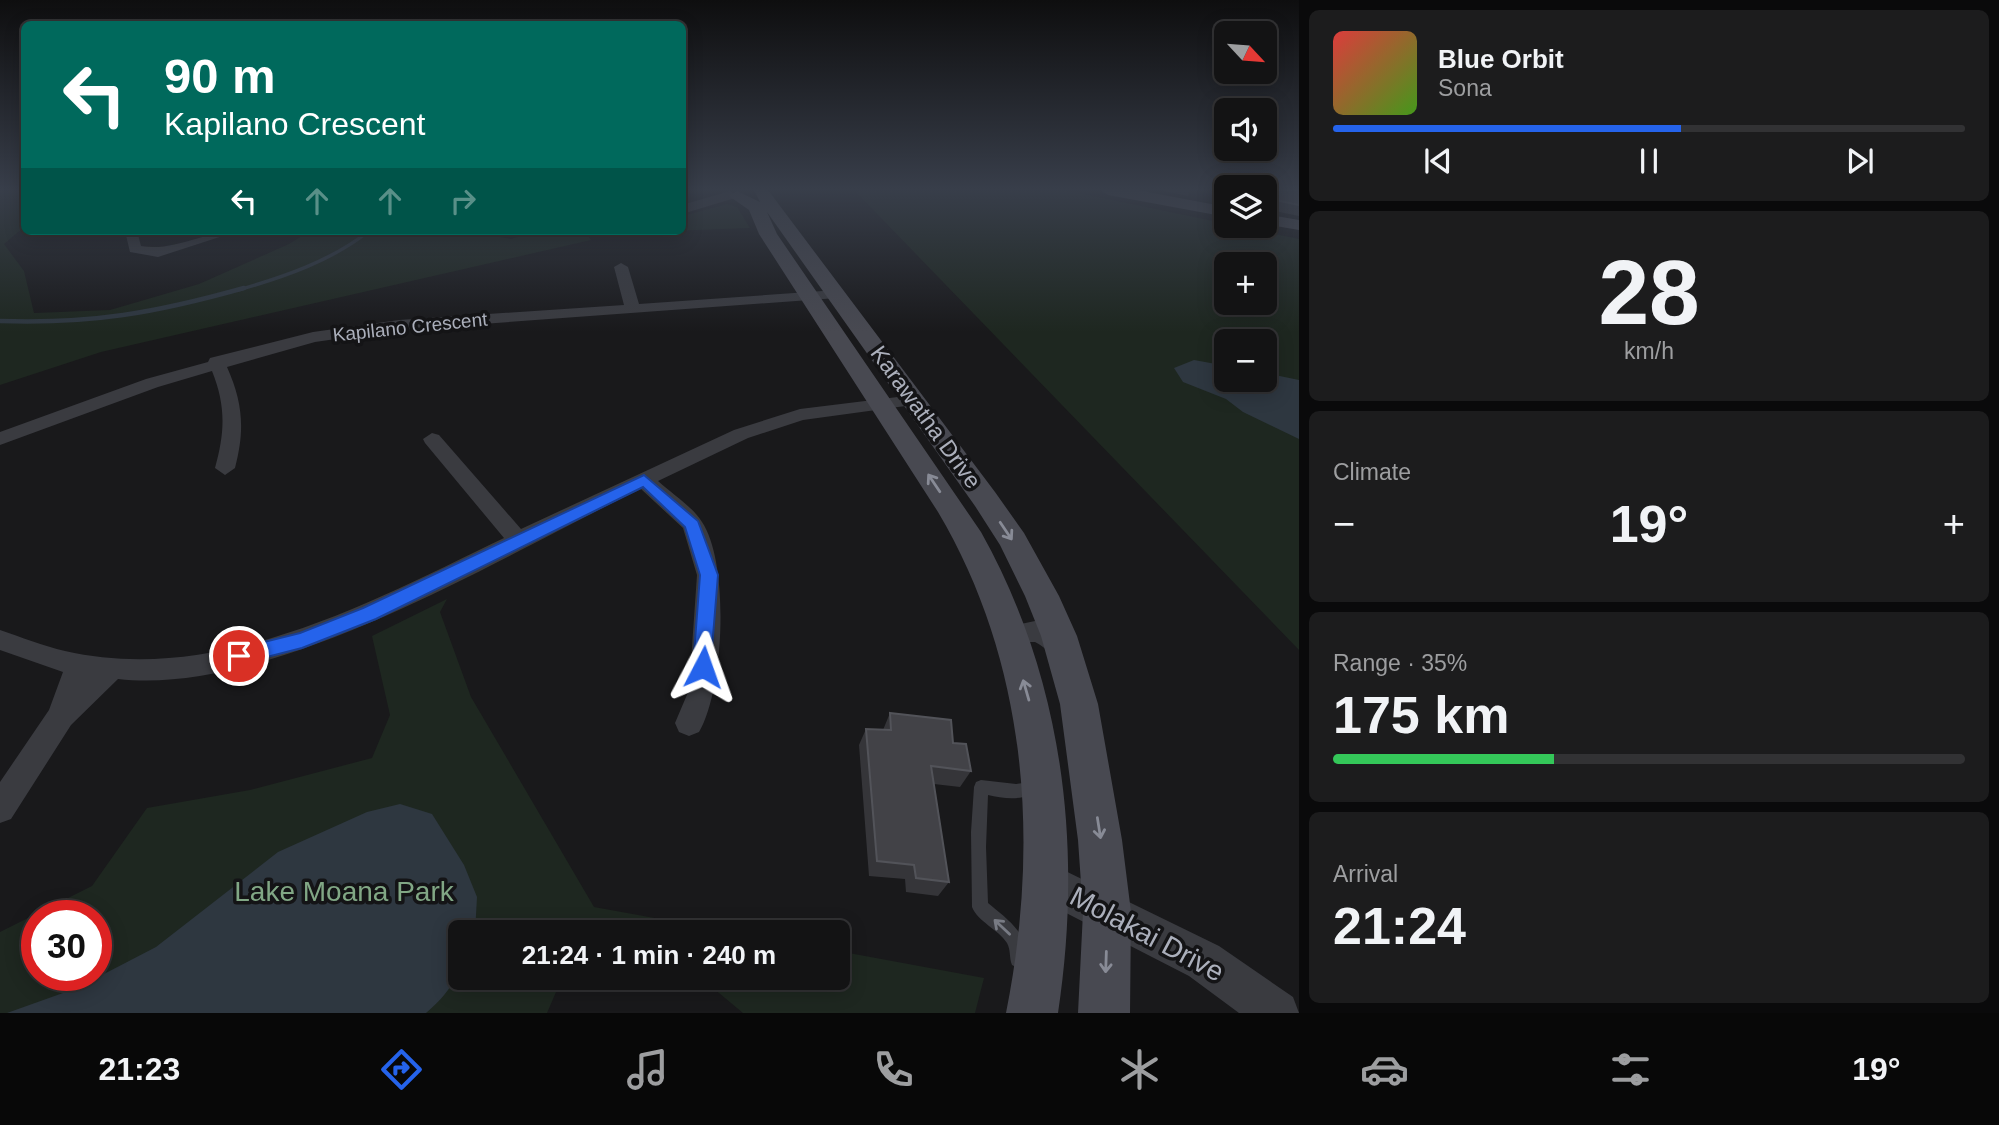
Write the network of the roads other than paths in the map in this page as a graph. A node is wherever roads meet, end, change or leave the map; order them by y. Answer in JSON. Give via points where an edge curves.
{"nodes":[{"id":1,"x":132,"y":237,"type":"edge"},
{"id":2,"x":211,"y":237,"type":"edge"},
{"id":3,"x":771,"y":237,"type":"edge"},
{"id":4,"x":789,"y":237,"type":"edge"},
{"id":5,"x":621,"y":267,"type":"dead end"},
{"id":6,"x":822,"y":295,"type":"junction"},
{"id":7,"x":633,"y":309,"type":"junction"},
{"id":8,"x":216,"y":362,"type":"junction"},
{"id":9,"x":914,"y":400,"type":"junction"},
{"id":10,"x":880,"y":403,"type":"junction"},
{"id":11,"x":0,"y":439,"type":"edge"},
{"id":12,"x":432,"y":439,"type":"dead end"},
{"id":13,"x":225,"y":468,"type":"dead end"},
{"id":14,"x":644,"y":480,"type":"junction"},
{"id":15,"x":518,"y":540,"type":"junction"},
{"id":16,"x":0,"y":640,"type":"edge"},
{"id":17,"x":1013,"y":645,"type":"junction"},
{"id":18,"x":1066,"y":657,"type":"junction"},
{"id":19,"x":78,"y":665,"type":"junction"},
{"id":20,"x":110,"y":670,"type":"junction"},
{"id":21,"x":61,"y":716,"type":"junction"},
{"id":22,"x":689,"y":723,"type":"dead end"},
{"id":23,"x":1041,"y":774,"type":"junction"},
{"id":24,"x":0,"y":808,"type":"edge"},
{"id":25,"x":1049,"y":884,"type":"junction"},
{"id":26,"x":1107,"y":912,"type":"junction"},
{"id":27,"x":1023,"y":997,"type":"edge"},
{"id":28,"x":1104,"y":1013,"type":"edge"},
{"id":29,"x":1276,"y":1013,"type":"edge"}],
"edges":[{"from":1,"to":2,"type":"street","via":[[135,249],[158,253]]},
{"from":3,"to":6,"type":"main road","name":"Karawatha Drive"},
{"from":4,"to":6,"type":"main road","name":"Karawatha Drive"},
{"from":5,"to":7,"type":"street"},
{"from":6,"to":7,"type":"street","name":"Kapilano Crescent"},
{"from":6,"to":9,"type":"main road","name":"Karawatha Drive"},
{"from":6,"to":10,"type":"main road","name":"Karawatha Drive"},
{"from":7,"to":8,"type":"street","name":"Kapilano Crescent","via":[[378,327],[313,337]]},
{"from":8,"to":11,"type":"street","name":"Kapilano Crescent"},
{"from":8,"to":13,"type":"street","via":[[234,403],[233,438]]},
{"from":9,"to":10,"type":"street"},
{"from":9,"to":18,"type":"main road","name":"Karawatha Drive","one_way":true,"via":[[1013,541],[1042,596]]},
{"from":10,"to":14,"type":"street","via":[[813,412],[765,425]]},
{"from":17,"to":10,"type":"main road","name":"Karawatha Drive","one_way":true,"via":[[968,538]]},
{"from":12,"to":15,"type":"street"},
{"from":14,"to":15,"type":"street"},
{"from":14,"to":22,"type":"street","via":[[693,525],[709,575],[702,691]]},
{"from":15,"to":20,"type":"street","via":[[370,614],[302,640],[218,661]]},
{"from":16,"to":19,"type":"street","via":[[30,654]]},
{"from":17,"to":18,"type":"street","name":"Karawatha Drive","via":[[1016,634],[1040,631]]},
{"from":23,"to":17,"type":"main road","name":"Karawatha Drive","one_way":true,"via":[[1030,703]]},
{"from":18,"to":26,"type":"main road","name":"Karawatha Drive","one_way":true,"via":[[1079,705]]},
{"from":19,"to":20,"type":"street"},
{"from":19,"to":21,"type":"street"},
{"from":20,"to":21,"type":"street"},
{"from":21,"to":24,"type":"street"},
{"from":23,"to":25,"type":"main road","name":"Karawatha Drive"},
{"from":27,"to":23,"type":"lane","one_way":true,"via":[[1015,939],[980,907],[981,788],[1014,793],[1028,789]]},
{"from":25,"to":26,"type":"street","name":"Molakai Drive"},
{"from":25,"to":27,"type":"main road","name":"Karawatha Drive"},
{"from":26,"to":28,"type":"main road","name":"Karawatha Drive","one_way":true},
{"from":26,"to":29,"type":"street","name":"Molakai Drive","via":[[1204,961]]}]}
